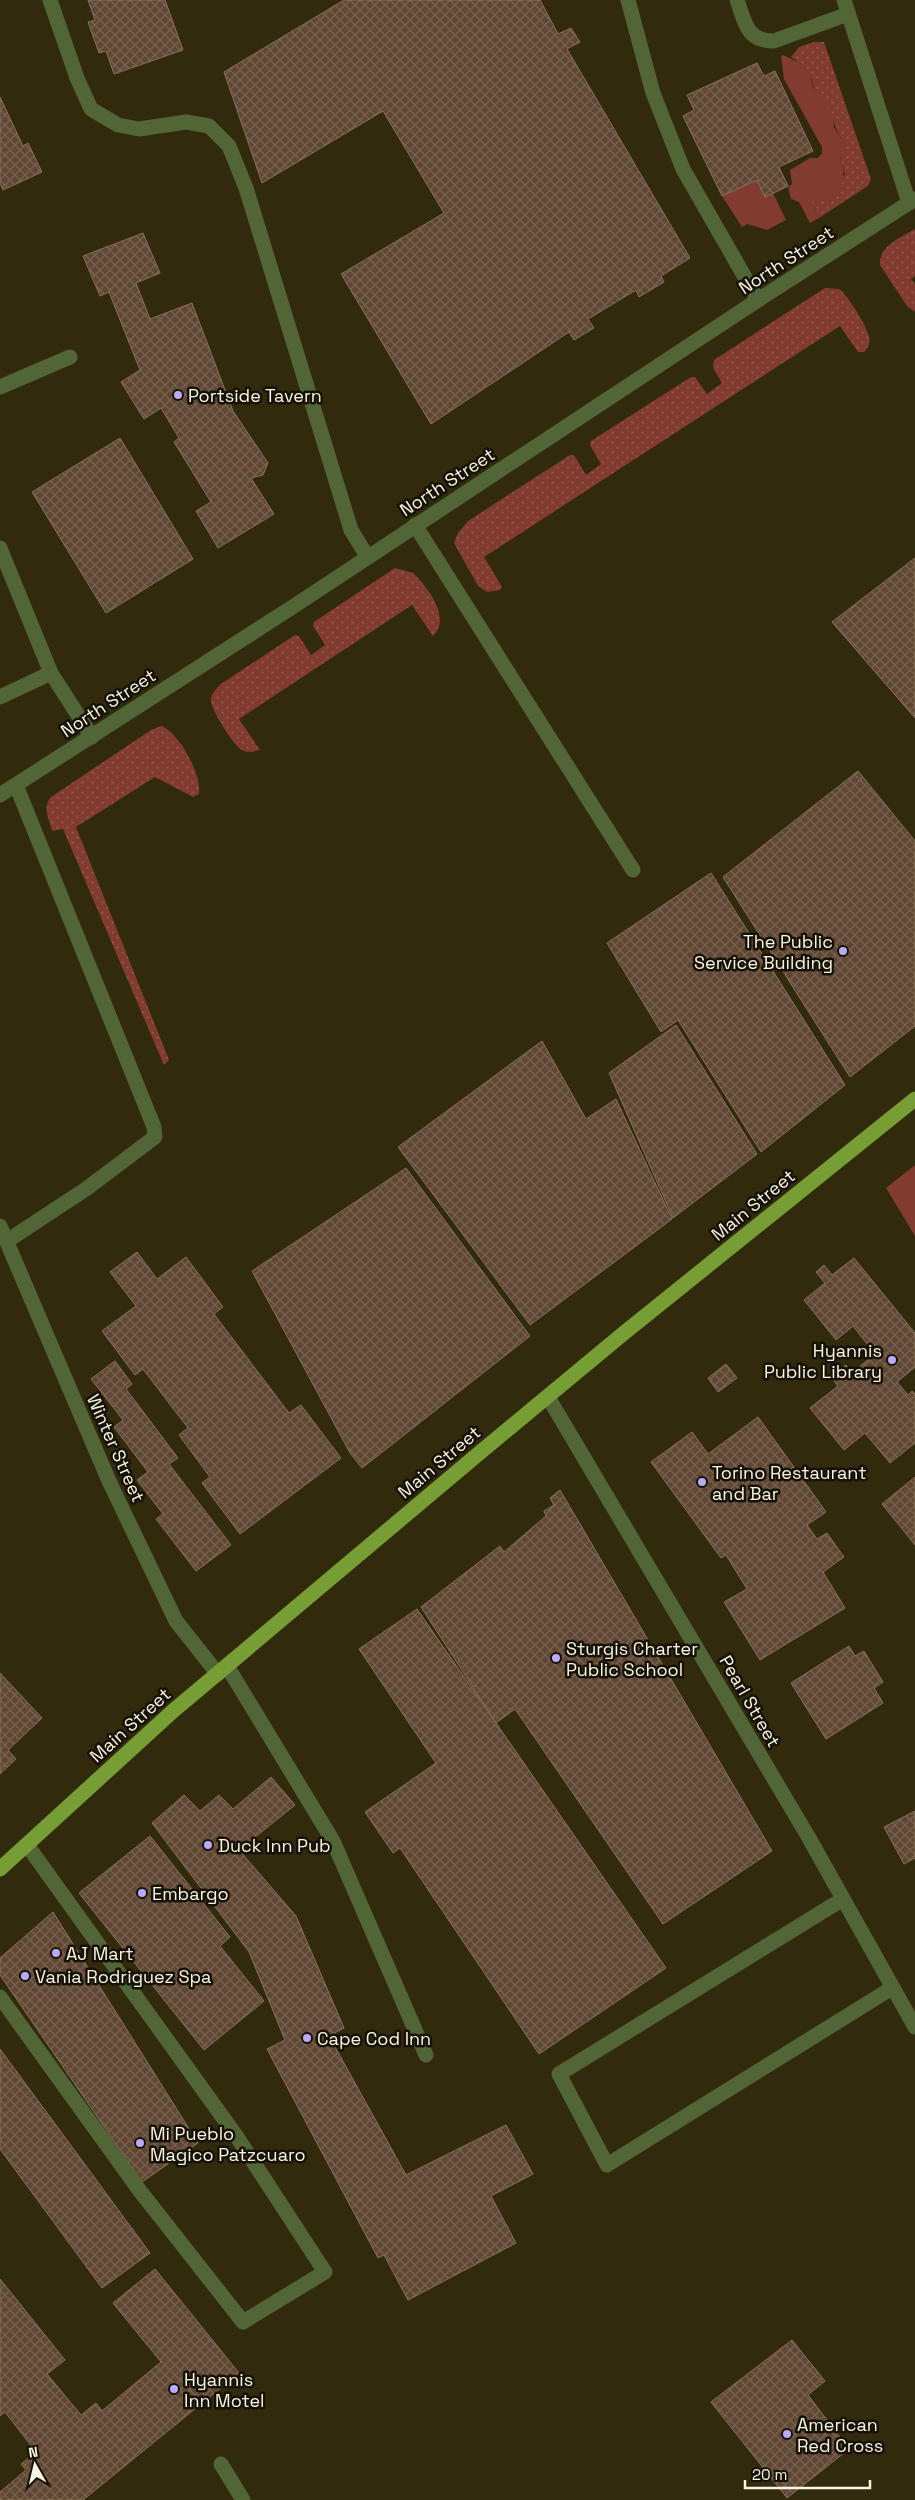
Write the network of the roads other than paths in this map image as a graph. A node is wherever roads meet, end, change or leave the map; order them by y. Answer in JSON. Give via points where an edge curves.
{"nodes":[{"id":1,"x":50,"y":0,"type":"edge"},
{"id":2,"x":628,"y":0,"type":"edge"},
{"id":3,"x":737,"y":0,"type":"edge"},
{"id":4,"x":846,"y":7,"type":"edge"},
{"id":5,"x":912,"y":201,"type":"edge"},
{"id":6,"x":758,"y":300,"type":"junction"},
{"id":7,"x":70,"y":357,"type":"dead end"},
{"id":8,"x":0,"y":386,"type":"edge"},
{"id":9,"x":415,"y":526,"type":"junction"},
{"id":10,"x":0,"y":548,"type":"edge"},
{"id":11,"x":367,"y":556,"type":"junction"},
{"id":12,"x":51,"y":673,"type":"junction"},
{"id":13,"x":0,"y":697,"type":"edge"},
{"id":14,"x":92,"y":737,"type":"junction"},
{"id":15,"x":16,"y":785,"type":"junction"},
{"id":16,"x":0,"y":795,"type":"edge"},
{"id":17,"x":633,"y":870,"type":"dead end"},
{"id":18,"x":915,"y":1099,"type":"edge"},
{"id":19,"x":0,"y":1226,"type":"edge"},
{"id":20,"x":7,"y":1241,"type":"junction"},
{"id":21,"x":548,"y":1396,"type":"junction"},
{"id":22,"x":222,"y":1670,"type":"junction"},
{"id":23,"x":27,"y":1845,"type":"junction"},
{"id":24,"x":0,"y":1869,"type":"edge"},
{"id":25,"x":843,"y":1899,"type":"junction"},
{"id":26,"x":892,"y":1988,"type":"junction"},
{"id":27,"x":0,"y":1997,"type":"edge"},
{"id":28,"x":915,"y":2027,"type":"edge"},
{"id":29,"x":426,"y":2055,"type":"dead end"},
{"id":30,"x":222,"y":2464,"type":"dead end"},
{"id":31,"x":243,"y":2500,"type":"edge"}],
"edges":[{"from":1,"to":11,"type":"street","via":[[91,108],[118,125],[139,129],[186,122],[209,126],[229,146],[246,188],[351,530]]},
{"from":2,"to":6,"type":"street","via":[[653,93],[684,169]]},
{"from":3,"to":4,"type":"street","via":[[746,26],[755,38],[763,41],[774,40]]},
{"from":4,"to":5,"type":"street"},
{"from":5,"to":6,"type":"street","name":"North Street"},
{"from":6,"to":9,"type":"street","name":"North Street"},
{"from":7,"to":8,"type":"street"},
{"from":9,"to":11,"type":"street","name":"North Street"},
{"from":9,"to":17,"type":"street"},
{"from":10,"to":12,"type":"street"},
{"from":11,"to":14,"type":"street","name":"North Street"},
{"from":12,"to":13,"type":"street"},
{"from":12,"to":14,"type":"street"},
{"from":14,"to":15,"type":"street","name":"North Street"},
{"from":15,"to":16,"type":"street","name":"North Street"},
{"from":15,"to":20,"type":"street","via":[[154,1127],[155,1137],[86,1189]]},
{"from":18,"to":21,"type":"main road","name":"Main Street"},
{"from":19,"to":20,"type":"street","name":"Winter Street"},
{"from":20,"to":22,"type":"street","name":"Winter Street","via":[[109,1481],[176,1621]]},
{"from":21,"to":22,"type":"main road","name":"Main Street"},
{"from":21,"to":25,"type":"street","name":"Pearl Street"},
{"from":22,"to":23,"type":"main road","name":"Main Street","via":[[173,1710]]},
{"from":22,"to":29,"type":"street","name":"Winter Street","via":[[332,1841]]},
{"from":23,"to":24,"type":"main road","name":"Main Street"},
{"from":23,"to":27,"type":"street","via":[[238,2137],[325,2272],[243,2322],[140,2191]]},
{"from":25,"to":26,"type":"street","name":"Pearl Street"},
{"from":25,"to":26,"type":"street","via":[[559,2074],[607,2165]]},
{"from":26,"to":28,"type":"street","name":"Pearl Street"},
{"from":30,"to":31,"type":"street"}]}
